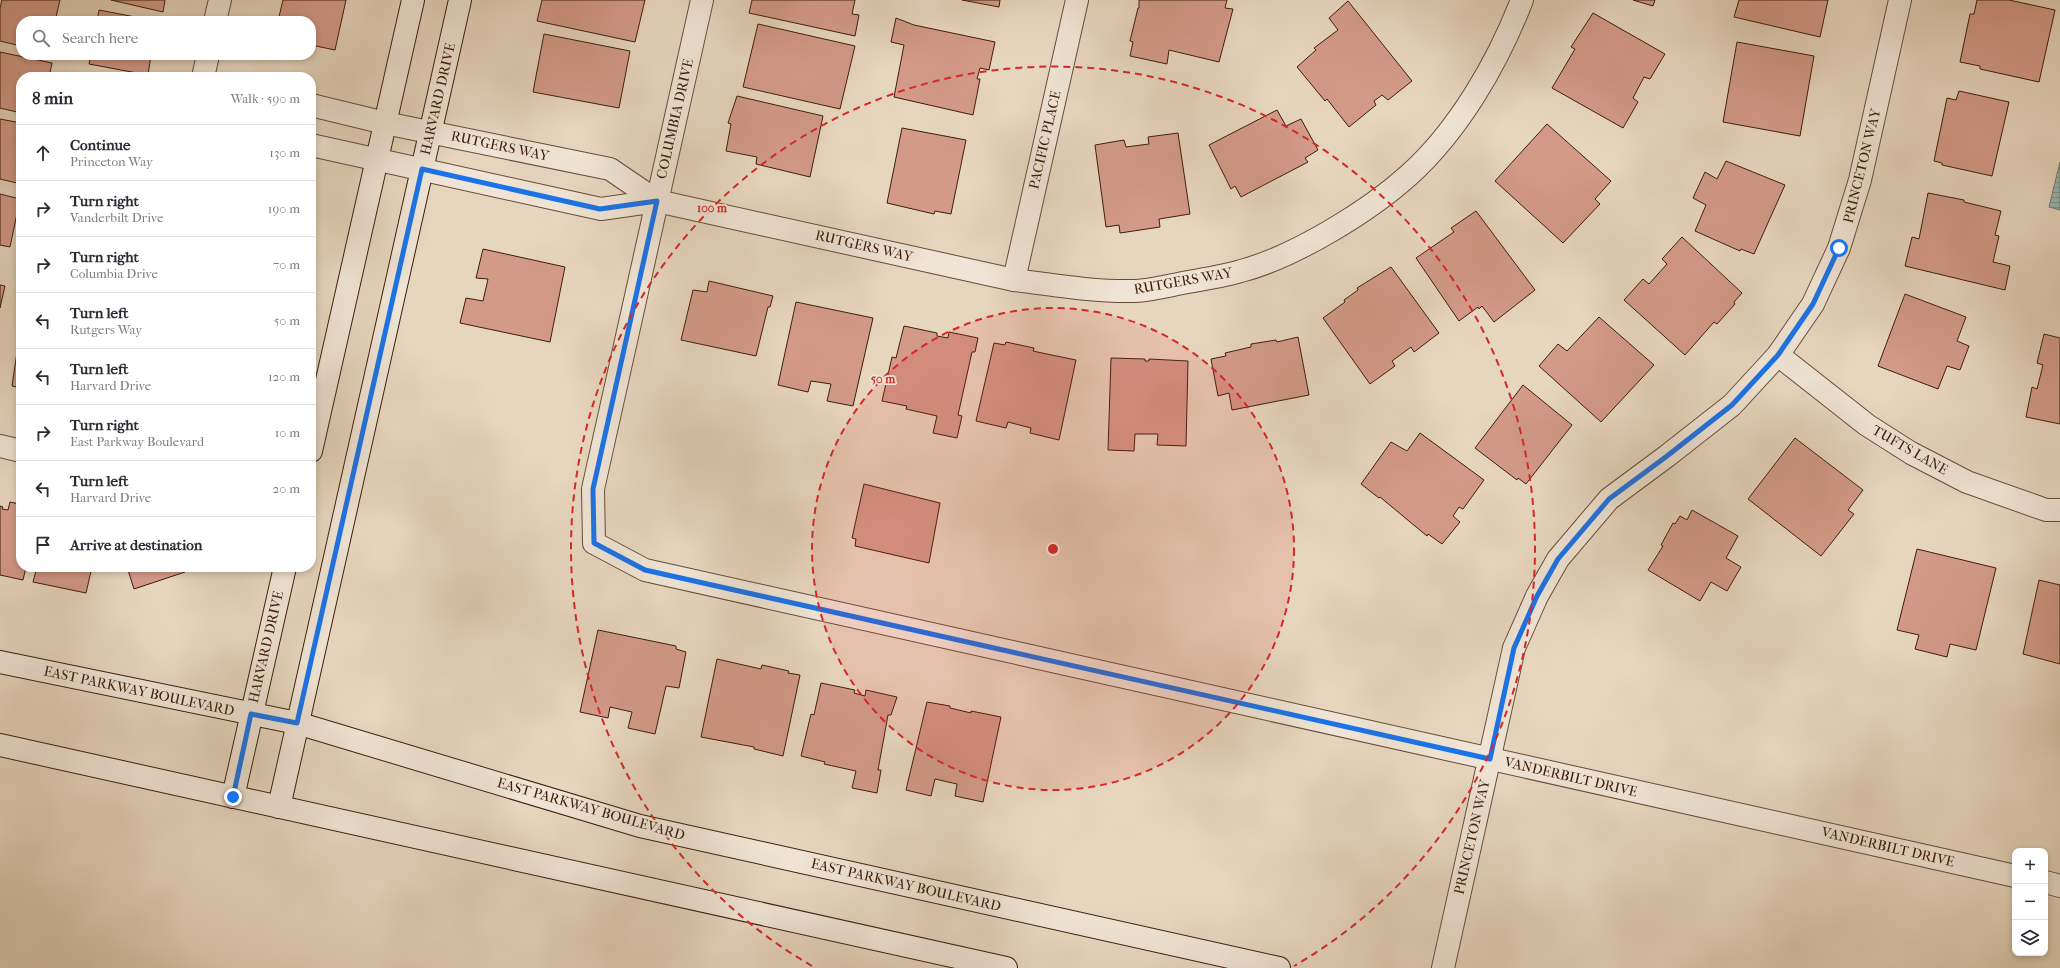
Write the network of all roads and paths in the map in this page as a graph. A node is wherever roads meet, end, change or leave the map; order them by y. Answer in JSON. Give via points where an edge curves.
{"nodes":[{"id":1,"x":220,"y":0,"type":"edge"},
{"id":2,"x":413,"y":0,"type":"edge"},
{"id":3,"x":460,"y":0,"type":"edge"},
{"id":4,"x":702,"y":0,"type":"edge"},
{"id":5,"x":1077,"y":0,"type":"edge"},
{"id":6,"x":1522,"y":0,"type":"edge"},
{"id":7,"x":1900,"y":0,"type":"edge"},
{"id":8,"x":216,"y":16,"type":"edge"},
{"id":9,"x":207,"y":60,"type":"edge"},
{"id":10,"x":204,"y":72,"type":"edge"},
{"id":11,"x":316,"y":105,"type":"edge"},
{"id":12,"x":385,"y":123,"type":"junction"},
{"id":13,"x":431,"y":132,"type":"junction"},
{"id":14,"x":316,"y":146,"type":"edge"},
{"id":15,"x":377,"y":159,"type":"junction"},
{"id":16,"x":422,"y":169,"type":"junction"},
{"id":17,"x":657,"y":201,"type":"junction"},
{"id":18,"x":1014,"y":280,"type":"junction"},
{"id":19,"x":1778,"y":355,"type":"junction"},
{"id":20,"x":316,"y":429,"type":"edge"},
{"id":21,"x":0,"y":446,"type":"edge"},
{"id":22,"x":16,"y":450,"type":"edge"},
{"id":23,"x":2060,"y":510,"type":"edge"},
{"id":24,"x":594,"y":543,"type":"joint"},
{"id":25,"x":283,"y":572,"type":"edge"},
{"id":26,"x":0,"y":662,"type":"edge"},
{"id":27,"x":251,"y":714,"type":"junction"},
{"id":28,"x":297,"y":723,"type":"junction"},
{"id":29,"x":0,"y":746,"type":"edge"},
{"id":30,"x":1490,"y":759,"type":"junction"},
{"id":31,"x":233,"y":797,"type":"junction"},
{"id":32,"x":279,"y":807,"type":"junction"},
{"id":33,"x":2012,"y":875,"type":"edge"},
{"id":34,"x":2048,"y":883,"type":"edge"},
{"id":35,"x":2060,"y":886,"type":"edge"},
{"id":36,"x":1006,"y":968,"type":"edge"},
{"id":37,"x":1279,"y":968,"type":"edge"},
{"id":38,"x":1443,"y":968,"type":"edge"}],
"edges":[{"from":1,"to":8,"type":"street"},
{"from":2,"to":12,"type":"street"},
{"from":3,"to":13,"type":"street","name":"HARVARD DRIVE"},
{"from":4,"to":17,"type":"street","name":"COLUMBIA DRIVE"},
{"from":5,"to":18,"type":"street","name":"PACIFIC PLACE"},
{"from":6,"to":18,"type":"street","name":"RUTGERS WAY","via":[[1486,78],[1449,132],[1409,175],[1346,223],[1282,255],[1242,271],[1135,291],[1073,288]]},
{"from":7,"to":19,"type":"street","name":"PRINCETON WAY","via":[[1860,180],[1844,235],[1813,304]]},
{"from":9,"to":10,"type":"street"},
{"from":11,"to":12,"type":"street","name":"RUTGERS WAY"},
{"from":12,"to":13,"type":"street","name":"RUTGERS WAY"},
{"from":12,"to":15,"type":"street"},
{"from":13,"to":16,"type":"street","name":"HARVARD DRIVE"},
{"from":13,"to":17,"type":"street","name":"RUTGERS WAY","via":[[610,169]]},
{"from":14,"to":15,"type":"street","name":"RUTGERS WAY"},
{"from":15,"to":16,"type":"street","name":"RUTGERS WAY"},
{"from":15,"to":20,"type":"street"},
{"from":16,"to":17,"type":"street","name":"RUTGERS WAY","via":[[600,209]]},
{"from":16,"to":28,"type":"street","name":"HARVARD DRIVE"},
{"from":17,"to":18,"type":"street","name":"RUTGERS WAY"},
{"from":17,"to":24,"type":"street","name":"COLUMBIA DRIVE","via":[[593,489]]},
{"from":19,"to":23,"type":"street","name":"TUFTS LANE","via":[[1867,425],[1911,454],[1967,482],[2046,510]]},
{"from":19,"to":30,"type":"street","name":"PRINCETON WAY","via":[[1732,405],[1609,499],[1558,559],[1537,596],[1514,648]]},
{"from":21,"to":22,"type":"street"},
{"from":24,"to":30,"type":"street","name":"VANDERBILT DRIVE","via":[[645,570]]},
{"from":25,"to":27,"type":"street","name":"HARVARD DRIVE"},
{"from":26,"to":27,"type":"street","name":"EAST PARKWAY BOULEVARD"},
{"from":27,"to":28,"type":"street","name":"EAST PARKWAY BOULEVARD"},
{"from":27,"to":31,"type":"street","name":"HARVARD DRIVE"},
{"from":28,"to":32,"type":"street","name":"HARVARD DRIVE"},
{"from":28,"to":37,"type":"street","name":"EAST PARKWAY BOULEVARD","via":[[640,826]]},
{"from":29,"to":31,"type":"street"},
{"from":30,"to":33,"type":"street","name":"VANDERBILT DRIVE"},
{"from":30,"to":38,"type":"street","name":"PRINCETON WAY"},
{"from":31,"to":32,"type":"street"},
{"from":32,"to":36,"type":"street"},
{"from":34,"to":35,"type":"street"}]}
